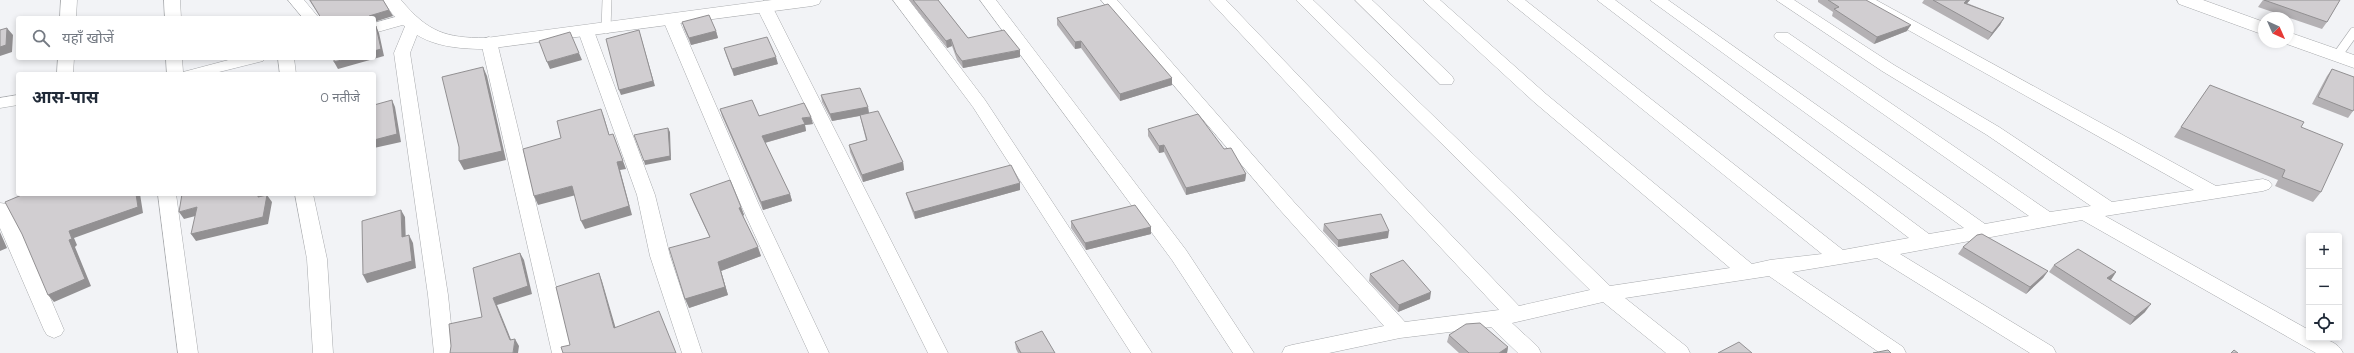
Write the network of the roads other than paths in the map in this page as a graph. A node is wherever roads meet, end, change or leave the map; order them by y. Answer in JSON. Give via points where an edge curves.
{"nodes":[{"id":1,"x":69,"y":0,"type":"edge"},
{"id":2,"x":172,"y":0,"type":"edge"},
{"id":3,"x":296,"y":0,"type":"edge"},
{"id":4,"x":391,"y":0,"type":"edge"},
{"id":5,"x":607,"y":0,"type":"edge"},
{"id":6,"x":812,"y":0,"type":"edge"},
{"id":7,"x":901,"y":0,"type":"edge"},
{"id":8,"x":988,"y":0,"type":"edge"},
{"id":9,"x":1109,"y":0,"type":"edge"},
{"id":10,"x":1217,"y":0,"type":"edge"},
{"id":11,"x":1304,"y":0,"type":"edge"},
{"id":12,"x":1363,"y":0,"type":"edge"},
{"id":13,"x":1431,"y":0,"type":"edge"},
{"id":14,"x":1515,"y":0,"type":"edge"},
{"id":15,"x":1605,"y":0,"type":"edge"},
{"id":16,"x":1658,"y":0,"type":"edge"},
{"id":17,"x":1784,"y":0,"type":"edge"},
{"id":18,"x":1865,"y":0,"type":"edge"},
{"id":19,"x":2186,"y":0,"type":"edge"},
{"id":20,"x":764,"y":6,"type":"junction"},
{"id":21,"x":68,"y":16,"type":"edge"},
{"id":22,"x":173,"y":16,"type":"edge"},
{"id":23,"x":309,"y":16,"type":"edge"},
{"id":24,"x":671,"y":20,"type":"junction"},
{"id":25,"x":410,"y":22,"type":"junction"},
{"id":26,"x":2258,"y":27,"type":"edge"},
{"id":27,"x":376,"y":28,"type":"edge"},
{"id":28,"x":606,"y":29,"type":"junction"},
{"id":29,"x":586,"y":31,"type":"junction"},
{"id":30,"x":2354,"y":32,"type":"edge"},
{"id":31,"x":1782,"y":36,"type":"dead end"},
{"id":32,"x":2294,"y":40,"type":"edge"},
{"id":33,"x":489,"y":42,"type":"junction"},
{"id":34,"x":2345,"y":59,"type":"edge"},
{"id":35,"x":66,"y":60,"type":"edge"},
{"id":36,"x":174,"y":60,"type":"edge"},
{"id":37,"x":249,"y":60,"type":"edge"},
{"id":38,"x":286,"y":60,"type":"edge"},
{"id":39,"x":65,"y":72,"type":"edge"},
{"id":40,"x":175,"y":72,"type":"edge"},
{"id":41,"x":198,"y":72,"type":"edge"},
{"id":42,"x":288,"y":72,"type":"edge"},
{"id":43,"x":1446,"y":80,"type":"dead end"},
{"id":44,"x":16,"y":100,"type":"edge"},
{"id":45,"x":0,"y":103,"type":"edge"},
{"id":46,"x":2263,"y":185,"type":"dead end"},
{"id":47,"x":2212,"y":192,"type":"junction"},
{"id":48,"x":167,"y":196,"type":"edge"},
{"id":49,"x":304,"y":196,"type":"edge"},
{"id":50,"x":0,"y":209,"type":"edge"},
{"id":51,"x":2108,"y":209,"type":"junction"},
{"id":52,"x":2085,"y":213,"type":"junction"},
{"id":53,"x":2047,"y":219,"type":"junction"},
{"id":54,"x":1980,"y":230,"type":"junction"},
{"id":55,"x":1926,"y":242,"type":"junction"},
{"id":56,"x":1879,"y":250,"type":"junction"},
{"id":57,"x":1840,"y":258,"type":"junction"},
{"id":58,"x":1770,"y":268,"type":"junction"},
{"id":59,"x":1747,"y":271,"type":"junction"},
{"id":60,"x":1606,"y":294,"type":"junction"},
{"id":61,"x":1514,"y":314,"type":"junction"},
{"id":62,"x":1495,"y":319,"type":"junction"},
{"id":63,"x":54,"y":330,"type":"dead end"},
{"id":64,"x":1400,"y":330,"type":"junction"},
{"id":65,"x":1321,"y":350,"type":"edge"},
{"id":66,"x":188,"y":353,"type":"edge"},
{"id":67,"x":322,"y":353,"type":"edge"},
{"id":68,"x":444,"y":353,"type":"edge"},
{"id":69,"x":562,"y":353,"type":"edge"},
{"id":70,"x":692,"y":353,"type":"edge"},
{"id":71,"x":819,"y":353,"type":"edge"},
{"id":72,"x":938,"y":353,"type":"edge"},
{"id":73,"x":1142,"y":353,"type":"edge"},
{"id":74,"x":1244,"y":353,"type":"edge"},
{"id":75,"x":1292,"y":353,"type":"edge"},
{"id":76,"x":1531,"y":353,"type":"edge"},
{"id":77,"x":1680,"y":353,"type":"edge"},
{"id":78,"x":1896,"y":353,"type":"edge"},
{"id":79,"x":2046,"y":353,"type":"edge"},
{"id":80,"x":2333,"y":353,"type":"edge"}],
"edges":[{"from":1,"to":21,"type":"street"},
{"from":2,"to":22,"type":"street"},
{"from":3,"to":23,"type":"street"},
{"from":4,"to":25,"type":"street"},
{"from":5,"to":28,"type":"lane"},
{"from":6,"to":20,"type":"street"},
{"from":7,"to":73,"type":"street","via":[[979,104]]},
{"from":8,"to":74,"type":"street","via":[[1178,256]]},
{"from":9,"to":64,"type":"street","via":[[1287,206]]},
{"from":10,"to":61,"type":"street"},
{"from":11,"to":60,"type":"street"},
{"from":12,"to":43,"type":"street"},
{"from":13,"to":59,"type":"street","via":[[1540,98]]},
{"from":14,"to":57,"type":"street"},
{"from":15,"to":55,"type":"street"},
{"from":16,"to":54,"type":"street"},
{"from":17,"to":51,"type":"street","via":[[1888,68],[1993,131]]},
{"from":18,"to":47,"type":"street"},
{"from":19,"to":26,"type":"street"},
{"from":20,"to":24,"type":"street"},
{"from":20,"to":72,"type":"street"},
{"from":24,"to":28,"type":"street"},
{"from":24,"to":71,"type":"street","via":[[750,205]]},
{"from":25,"to":27,"type":"street"},
{"from":25,"to":33,"type":"street","via":[[420,31],[437,39],[474,44]]},
{"from":25,"to":68,"type":"street","via":[[402,53],[438,295]]},
{"from":28,"to":29,"type":"street"},
{"from":29,"to":33,"type":"street"},
{"from":29,"to":70,"type":"street","via":[[646,196],[660,256]]},
{"from":30,"to":34,"type":"lane"},
{"from":31,"to":53,"type":"street"},
{"from":32,"to":34,"type":"street"},
{"from":33,"to":69,"type":"street"},
{"from":35,"to":39,"type":"street"},
{"from":36,"to":40,"type":"street"},
{"from":37,"to":41,"type":"street"},
{"from":38,"to":42,"type":"street"},
{"from":44,"to":45,"type":"street"},
{"from":46,"to":47,"type":"street"},
{"from":47,"to":51,"type":"street"},
{"from":48,"to":66,"type":"street"},
{"from":49,"to":67,"type":"street","via":[[317,259]]},
{"from":50,"to":63,"type":"street"},
{"from":51,"to":52,"type":"street"},
{"from":52,"to":53,"type":"street"},
{"from":52,"to":80,"type":"street"},
{"from":53,"to":54,"type":"street"},
{"from":54,"to":55,"type":"street"},
{"from":55,"to":56,"type":"street"},
{"from":56,"to":57,"type":"street"},
{"from":56,"to":79,"type":"street"},
{"from":57,"to":58,"type":"street"},
{"from":58,"to":59,"type":"street"},
{"from":58,"to":78,"type":"street"},
{"from":59,"to":60,"type":"street"},
{"from":60,"to":61,"type":"street"},
{"from":60,"to":77,"type":"street"},
{"from":61,"to":62,"type":"street"},
{"from":62,"to":64,"type":"street"},
{"from":62,"to":76,"type":"street"},
{"from":64,"to":65,"type":"street"},
{"from":65,"to":75,"type":"street"}]}
